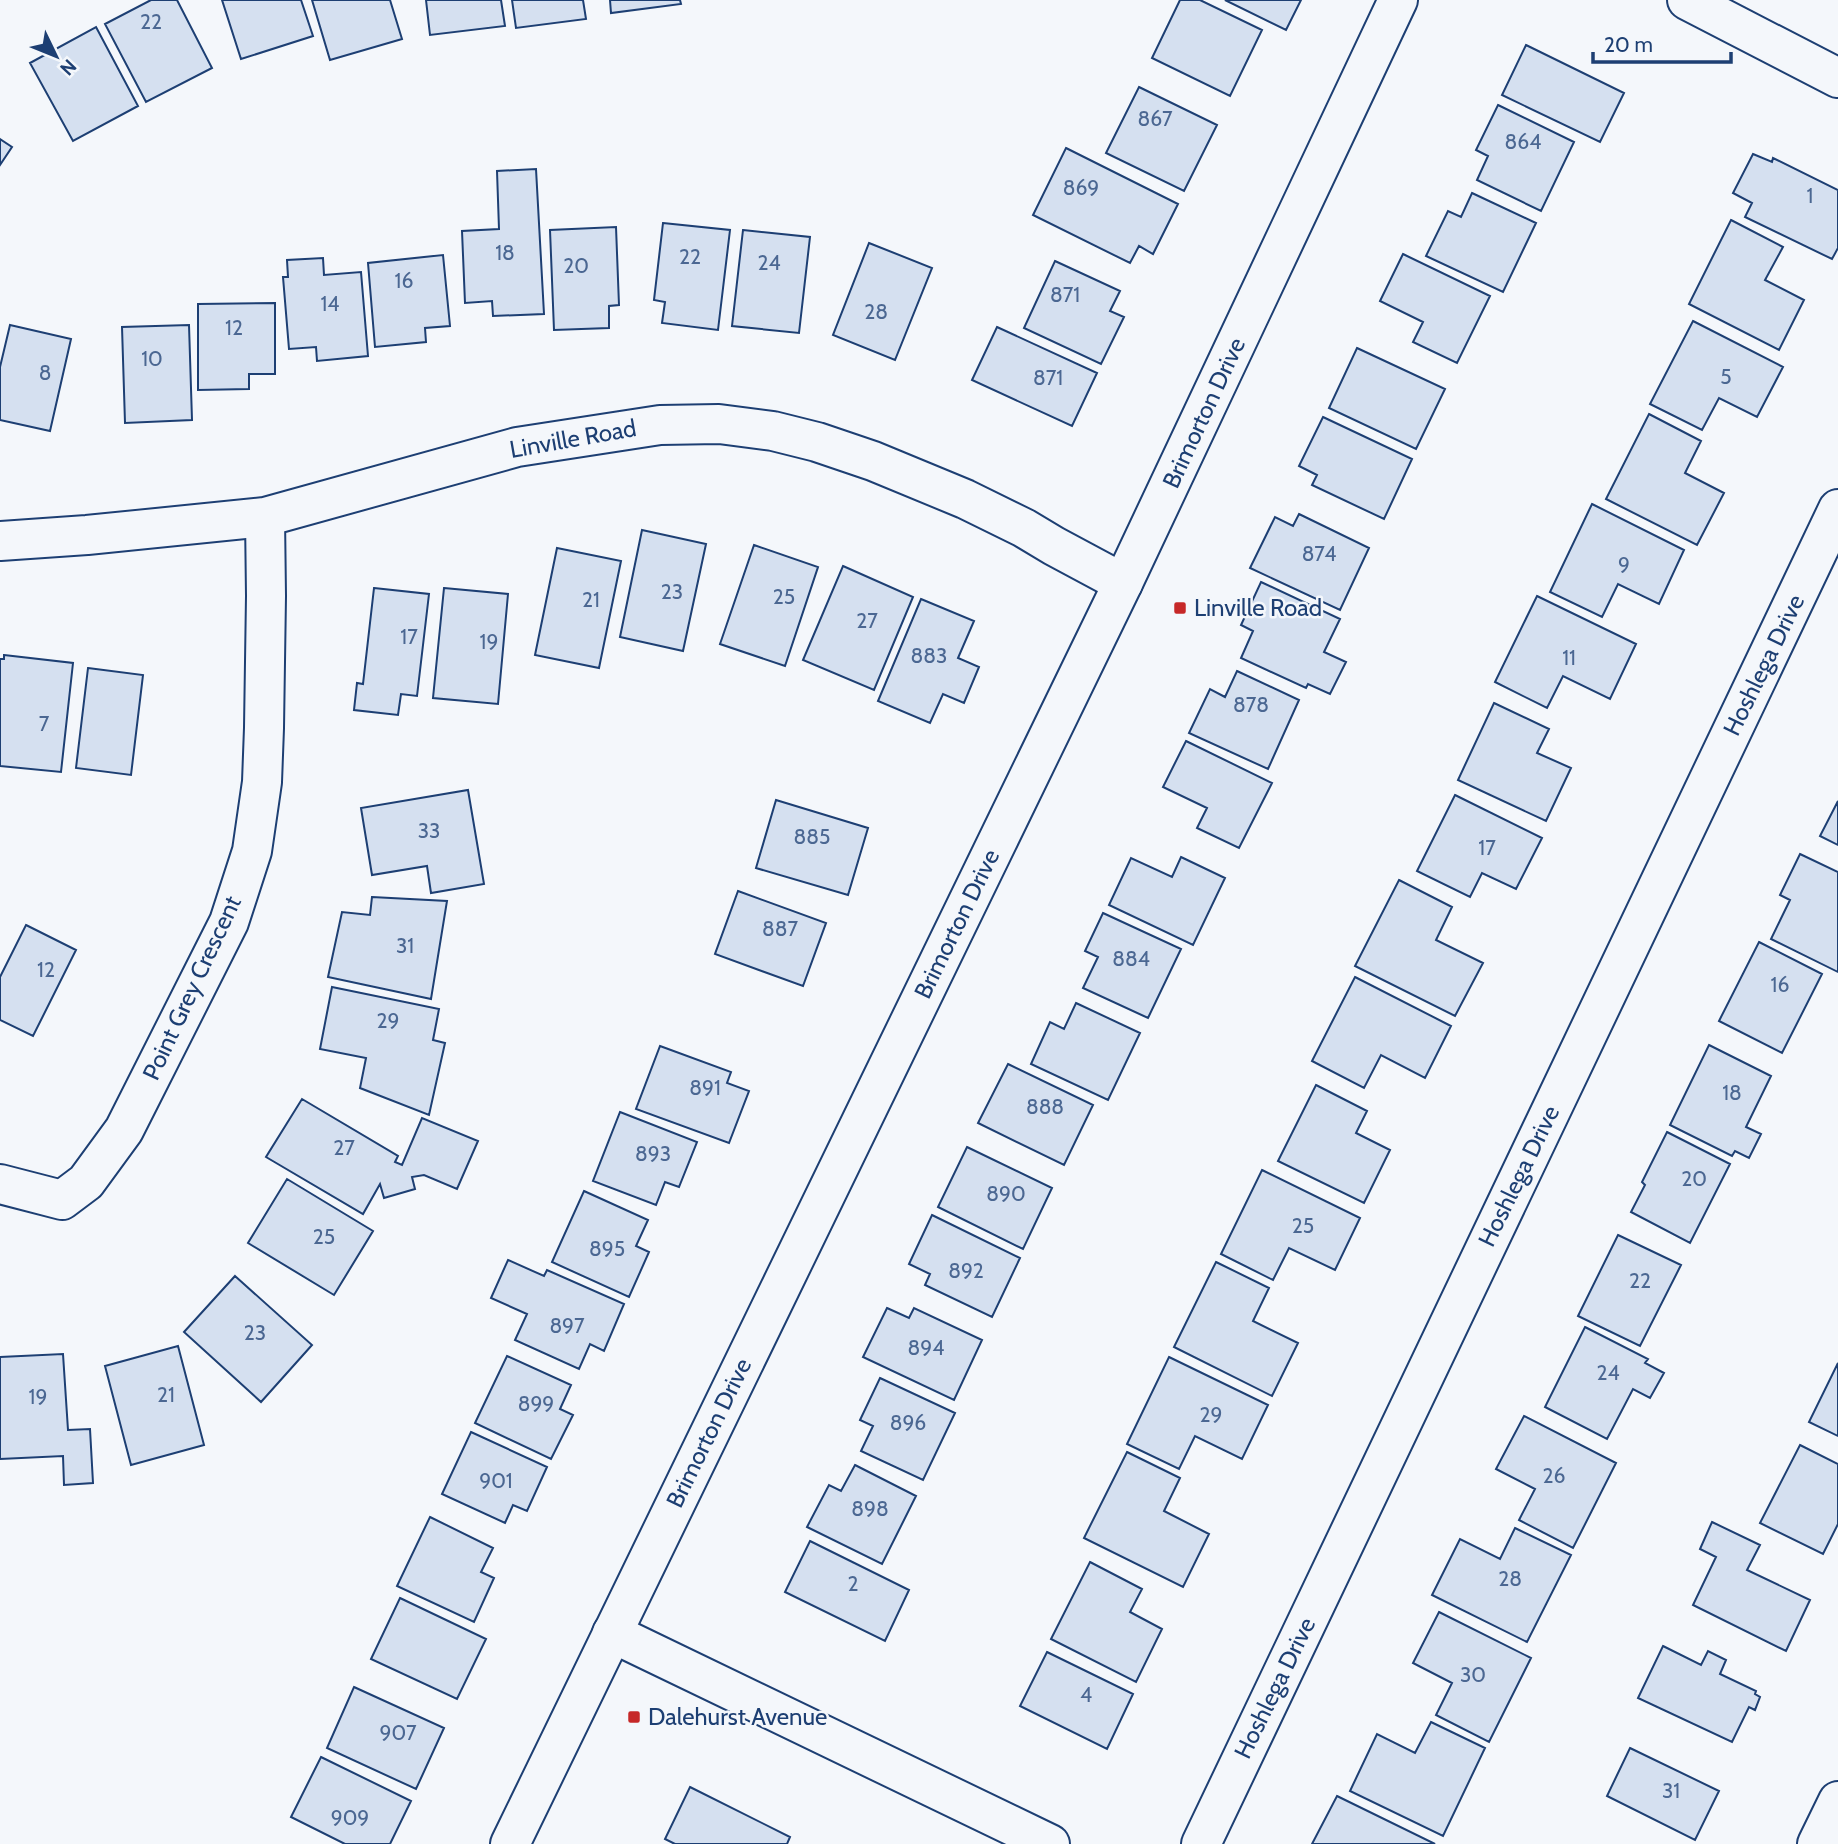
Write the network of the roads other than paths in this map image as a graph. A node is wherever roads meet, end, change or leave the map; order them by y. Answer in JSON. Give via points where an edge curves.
{"nodes":[{"id":1,"x":1398,"y":0,"type":"edge"},
{"id":2,"x":1687,"y":0,"type":"edge"},
{"id":3,"x":1838,"y":78,"type":"edge"},
{"id":4,"x":1838,"y":509,"type":"edge"},
{"id":5,"x":265,"y":517,"type":"junction"},
{"id":6,"x":0,"y":541,"type":"edge"},
{"id":7,"x":1124,"y":583,"type":"junction"},
{"id":8,"x":0,"y":1184,"type":"edge"},
{"id":9,"x":612,"y":1633,"type":"junction"},
{"id":10,"x":1838,"y":1801,"type":"edge"},
{"id":11,"x":510,"y":1844,"type":"edge"},
{"id":12,"x":1050,"y":1844,"type":"edge"},
{"id":13,"x":1200,"y":1844,"type":"edge"},
{"id":14,"x":1817,"y":1844,"type":"edge"}],
"edges":[{"from":1,"to":7,"type":"street","name":"Brimorton Drive"},
{"from":2,"to":3,"type":"street"},
{"from":4,"to":13,"type":"street","name":"Hoshlega Drive"},
{"from":5,"to":6,"type":"street","name":"Linville Road"},
{"from":5,"to":7,"type":"street","name":"Linville Road","via":[[517,447],[660,425],[719,424],[773,431],[873,461],[965,499]]},
{"from":5,"to":8,"type":"street","name":"Point Grey Crescent","via":[[262,782],[252,851],[229,922],[124,1130],[86,1182],[62,1200]]},
{"from":7,"to":9,"type":"street","name":"Brimorton Drive"},
{"from":9,"to":11,"type":"street","name":"Brimorton Drive"},
{"from":9,"to":12,"type":"street"},
{"from":10,"to":14,"type":"street"}]}
